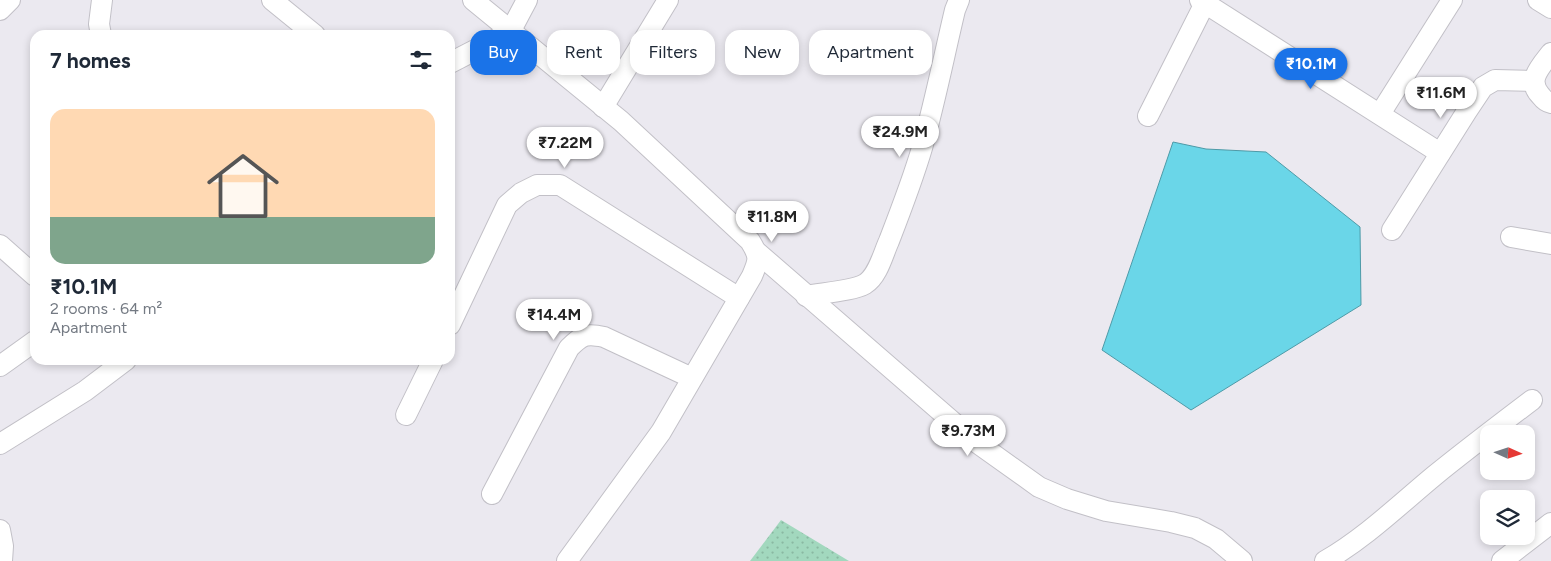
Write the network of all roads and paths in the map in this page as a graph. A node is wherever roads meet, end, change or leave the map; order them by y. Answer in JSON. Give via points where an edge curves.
{"nodes":[{"id":1,"x":10,"y":0,"type":"edge"},
{"id":2,"x":102,"y":0,"type":"edge"},
{"id":3,"x":272,"y":0,"type":"edge"},
{"id":4,"x":473,"y":0,"type":"edge"},
{"id":5,"x":526,"y":0,"type":"edge"},
{"id":6,"x":668,"y":0,"type":"edge"},
{"id":7,"x":959,"y":0,"type":"edge"},
{"id":8,"x":1452,"y":0,"type":"edge"},
{"id":9,"x":1538,"y":0,"type":"edge"},
{"id":10,"x":1203,"y":2,"type":"edge"},
{"id":11,"x":1551,"y":8,"type":"edge"},
{"id":12,"x":0,"y":10,"type":"edge"},
{"id":13,"x":100,"y":30,"type":"edge"},
{"id":14,"x":309,"y":30,"type":"edge"},
{"id":15,"x":508,"y":30,"type":"edge"},
{"id":16,"x":511,"y":30,"type":"edge"},
{"id":17,"x":470,"y":53,"type":"edge"},
{"id":18,"x":1551,"y":53,"type":"edge"},
{"id":19,"x":537,"y":54,"type":"edge"},
{"id":20,"x":455,"y":60,"type":"edge"},
{"id":21,"x":1534,"y":81,"type":"junction"},
{"id":22,"x":1551,"y":103,"type":"edge"},
{"id":23,"x":603,"y":107,"type":"junction"},
{"id":24,"x":1380,"y":114,"type":"junction"},
{"id":25,"x":1148,"y":116,"type":"dead end"},
{"id":26,"x":1440,"y":153,"type":"junction"},
{"id":27,"x":1392,"y":230,"type":"dead end"},
{"id":28,"x":1511,"y":237,"type":"dead end"},
{"id":29,"x":1551,"y":244,"type":"edge"},
{"id":30,"x":0,"y":246,"type":"edge"},
{"id":31,"x":758,"y":253,"type":"junction"},
{"id":32,"x":30,"y":272,"type":"edge"},
{"id":33,"x":806,"y":296,"type":"junction"},
{"id":34,"x":739,"y":298,"type":"junction"},
{"id":35,"x":455,"y":315,"type":"edge"},
{"id":36,"x":30,"y":345,"type":"edge"},
{"id":37,"x":115,"y":365,"type":"edge"},
{"id":38,"x":431,"y":365,"type":"edge"},
{"id":39,"x":0,"y":366,"type":"edge"},
{"id":40,"x":692,"y":378,"type":"junction"},
{"id":41,"x":1532,"y":400,"type":"dead end"},
{"id":42,"x":406,"y":415,"type":"dead end"},
{"id":43,"x":0,"y":444,"type":"edge"},
{"id":44,"x":492,"y":494,"type":"dead end"},
{"id":45,"x":1551,"y":523,"type":"edge"},
{"id":46,"x":0,"y":530,"type":"edge"},
{"id":47,"x":1519,"y":555,"type":"edge"},
{"id":48,"x":2,"y":561,"type":"edge"},
{"id":49,"x":567,"y":561,"type":"edge"},
{"id":50,"x":1242,"y":561,"type":"edge"},
{"id":51,"x":1325,"y":561,"type":"edge"},
{"id":52,"x":1502,"y":561,"type":"edge"}],
"edges":[{"from":1,"to":12,"type":"street"},
{"from":2,"to":13,"type":"street"},
{"from":3,"to":14,"type":"street"},
{"from":4,"to":15,"type":"street"},
{"from":5,"to":16,"type":"street"},
{"from":6,"to":23,"type":"street"},
{"from":7,"to":33,"type":"street","via":[[922,149],[876,272],[866,284]]},
{"from":8,"to":24,"type":"street"},
{"from":9,"to":11,"type":"street"},
{"from":10,"to":24,"type":"street"},
{"from":10,"to":25,"type":"street"},
{"from":17,"to":20,"type":"street"},
{"from":18,"to":21,"type":"street","via":[[1538,69]]},
{"from":19,"to":23,"type":"street"},
{"from":21,"to":22,"type":"street","via":[[1535,91]]},
{"from":21,"to":26,"type":"street","via":[[1495,80],[1483,87]]},
{"from":23,"to":31,"type":"street"},
{"from":24,"to":26,"type":"street"},
{"from":26,"to":27,"type":"street"},
{"from":28,"to":29,"type":"street"},
{"from":30,"to":32,"type":"street"},
{"from":31,"to":33,"type":"street"},
{"from":31,"to":34,"type":"street","via":[[758,262]]},
{"from":33,"to":50,"type":"street","via":[[976,442],[1039,487],[1106,511],[1195,528],[1216,539]]},
{"from":34,"to":35,"type":"street","via":[[560,185],[537,185],[508,205]]},
{"from":34,"to":40,"type":"street"},
{"from":36,"to":39,"type":"street"},
{"from":37,"to":43,"type":"street","via":[[85,391]]},
{"from":38,"to":42,"type":"street"},
{"from":40,"to":44,"type":"street","via":[[604,337],[591,334],[580,337],[569,348]]},
{"from":40,"to":49,"type":"street","via":[[661,432]]},
{"from":41,"to":51,"type":"street","via":[[1360,537]]},
{"from":45,"to":47,"type":"street"},
{"from":46,"to":48,"type":"street"},
{"from":47,"to":52,"type":"street"}]}
